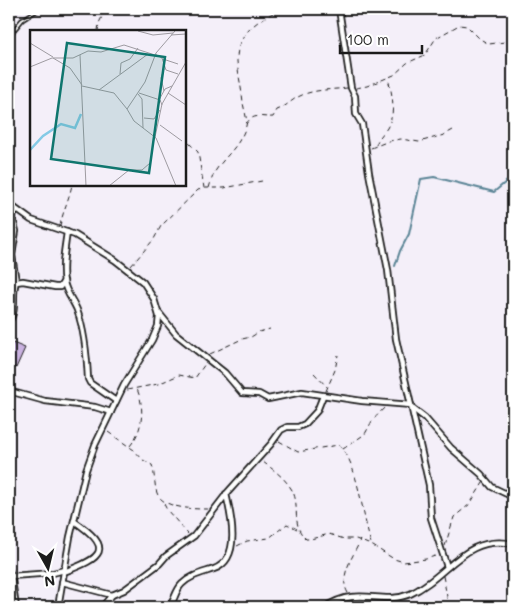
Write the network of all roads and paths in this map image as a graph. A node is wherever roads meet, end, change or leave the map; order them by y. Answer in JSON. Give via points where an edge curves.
{"nodes":[{"id":1,"x":39,"y":9,"type":"edge"},
{"id":2,"x":100,"y":9,"type":"edge"},
{"id":3,"x":282,"y":9,"type":"edge"},
{"id":4,"x":305,"y":9,"type":"edge"},
{"id":5,"x":328,"y":9,"type":"edge"},
{"id":6,"x":339,"y":9,"type":"edge"},
{"id":7,"x":98,"y":30,"type":"edge"},
{"id":8,"x":9,"y":36,"type":"edge"},
{"id":9,"x":513,"y":41,"type":"edge"},
{"id":10,"x":388,"y":78,"type":"junction"},
{"id":11,"x":351,"y":88,"type":"junction"},
{"id":12,"x":246,"y":124,"type":"junction"},
{"id":13,"x":453,"y":130,"type":"dead end"},
{"id":14,"x":189,"y":143,"type":"dead end"},
{"id":15,"x":376,"y":146,"type":"junction"},
{"id":16,"x":366,"y":152,"type":"junction"},
{"id":17,"x":262,"y":181,"type":"dead end"},
{"id":18,"x":72,"y":186,"type":"edge"},
{"id":19,"x":204,"y":188,"type":"junction"},
{"id":20,"x":209,"y":188,"type":"junction"},
{"id":21,"x":9,"y":204,"type":"edge"},
{"id":22,"x":16,"y":210,"type":"junction"},
{"id":23,"x":10,"y":212,"type":"edge"},
{"id":24,"x":60,"y":229,"type":"junction"},
{"id":25,"x":67,"y":232,"type":"junction"},
{"id":26,"x":128,"y":271,"type":"junction"},
{"id":27,"x":64,"y":281,"type":"junction"},
{"id":28,"x":16,"y":282,"type":"junction"},
{"id":29,"x":159,"y":312,"type":"junction"},
{"id":30,"x":9,"y":321,"type":"edge"},
{"id":31,"x":270,"y":328,"type":"dead end"},
{"id":32,"x":338,"y":355,"type":"dead end"},
{"id":33,"x":208,"y":359,"type":"junction"},
{"id":34,"x":314,"y":373,"type":"dead end"},
{"id":35,"x":327,"y":387,"type":"junction"},
{"id":36,"x":137,"y":388,"type":"junction"},
{"id":37,"x":122,"y":390,"type":"junction"},
{"id":38,"x":9,"y":391,"type":"edge"},
{"id":39,"x":323,"y":396,"type":"junction"},
{"id":40,"x":116,"y":402,"type":"junction"},
{"id":41,"x":389,"y":404,"type":"junction"},
{"id":42,"x":411,"y":407,"type":"junction"},
{"id":43,"x":111,"y":412,"type":"junction"},
{"id":44,"x":104,"y":428,"type":"junction"},
{"id":45,"x":275,"y":439,"type":"junction"},
{"id":46,"x":130,"y":447,"type":"junction"},
{"id":47,"x":343,"y":449,"type":"junction"},
{"id":48,"x":258,"y":458,"type":"junction"},
{"id":49,"x":485,"y":478,"type":"junction"},
{"id":50,"x":226,"y":494,"type":"junction"},
{"id":51,"x":513,"y":497,"type":"edge"},
{"id":52,"x":164,"y":502,"type":"junction"},
{"id":53,"x":216,"y":508,"type":"junction"},
{"id":54,"x":74,"y":521,"type":"junction"},
{"id":55,"x":298,"y":529,"type":"junction"},
{"id":56,"x":191,"y":538,"type":"junction"},
{"id":57,"x":360,"y":541,"type":"junction"},
{"id":58,"x":513,"y":544,"type":"edge"},
{"id":59,"x":373,"y":546,"type":"junction"},
{"id":60,"x":230,"y":551,"type":"junction"},
{"id":61,"x":442,"y":552,"type":"junction"},
{"id":62,"x":447,"y":566,"type":"junction"},
{"id":63,"x":9,"y":571,"type":"edge"},
{"id":64,"x":64,"y":571,"type":"junction"},
{"id":65,"x":441,"y":571,"type":"junction"},
{"id":66,"x":11,"y":576,"type":"junction"},
{"id":67,"x":62,"y":582,"type":"junction"},
{"id":68,"x":112,"y":595,"type":"junction"},
{"id":69,"x":350,"y":596,"type":"junction"},
{"id":70,"x":10,"y":604,"type":"edge"},
{"id":71,"x":15,"y":607,"type":"edge"},
{"id":72,"x":58,"y":607,"type":"edge"},
{"id":73,"x":102,"y":607,"type":"edge"},
{"id":74,"x":169,"y":607,"type":"edge"},
{"id":75,"x":325,"y":607,"type":"edge"},
{"id":76,"x":448,"y":607,"type":"edge"}],
"edges":[{"from":1,"to":8,"type":"lane","via":[[22,20]]},
{"from":2,"to":7,"type":"path","via":[[103,15]]},
{"from":3,"to":12,"type":"path","via":[[250,27],[240,45],[237,62]]},
{"from":4,"to":5,"type":"path"},
{"from":6,"to":11,"type":"street"},
{"from":9,"to":10,"type":"path","via":[[489,44],[480,40],[467,26],[459,25],[436,38],[421,58],[407,63]]},
{"from":10,"to":11,"type":"path"},
{"from":10,"to":15,"type":"path","via":[[393,108],[388,126]]},
{"from":11,"to":12,"type":"path","via":[[303,94],[277,110],[274,117],[255,116]]},
{"from":11,"to":16,"type":"street"},
{"from":12,"to":20,"type":"path","via":[[232,152],[217,168]]},
{"from":13,"to":15,"type":"path","via":[[419,142],[401,139]]},
{"from":14,"to":19,"type":"path","via":[[198,152]]},
{"from":15,"to":16,"type":"path"},
{"from":16,"to":42,"type":"street","via":[[388,270],[396,339]]},
{"from":17,"to":20,"type":"path"},
{"from":18,"to":24,"type":"path"},
{"from":19,"to":20,"type":"path"},
{"from":19,"to":26,"type":"path","via":[[192,194],[161,226]]},
{"from":21,"to":22,"type":"street"},
{"from":22,"to":23,"type":"street"},
{"from":22,"to":24,"type":"street","via":[[31,220]]},
{"from":23,"to":28,"type":"street","via":[[16,230],[12,256]]},
{"from":24,"to":25,"type":"street"},
{"from":25,"to":26,"type":"street","via":[[96,246]]},
{"from":25,"to":27,"type":"street"},
{"from":26,"to":29,"type":"street","via":[[143,282]]},
{"from":27,"to":28,"type":"street","via":[[60,287]]},
{"from":27,"to":40,"type":"street","via":[[82,329],[88,379]]},
{"from":28,"to":30,"type":"street","via":[[14,311]]},
{"from":29,"to":33,"type":"street","via":[[176,334]]},
{"from":29,"to":37,"type":"street","via":[[152,340]]},
{"from":31,"to":33,"type":"path","via":[[220,348]]},
{"from":32,"to":35,"type":"path","via":[[336,370]]},
{"from":33,"to":36,"type":"path","via":[[195,378],[179,375]]},
{"from":33,"to":39,"type":"street","via":[[242,393],[268,398],[302,392]]},
{"from":34,"to":35,"type":"path"},
{"from":35,"to":39,"type":"path"},
{"from":36,"to":37,"type":"path"},
{"from":36,"to":46,"type":"path","via":[[142,400],[142,414]]},
{"from":37,"to":40,"type":"street"},
{"from":38,"to":43,"type":"street","via":[[45,401]]},
{"from":39,"to":41,"type":"street"},
{"from":39,"to":45,"type":"street","via":[[317,411],[305,424],[284,428]]},
{"from":40,"to":43,"type":"street"},
{"from":41,"to":42,"type":"street"},
{"from":41,"to":47,"type":"path","via":[[372,421],[365,434]]},
{"from":42,"to":49,"type":"street"},
{"from":42,"to":61,"type":"street","via":[[430,492],[431,518]]},
{"from":43,"to":44,"type":"street"},
{"from":44,"to":46,"type":"path"},
{"from":44,"to":54,"type":"street","via":[[86,470]]},
{"from":45,"to":47,"type":"path","via":[[298,452],[338,445]]},
{"from":45,"to":48,"type":"street"},
{"from":46,"to":52,"type":"path","via":[[152,465],[158,494]]},
{"from":47,"to":59,"type":"path","via":[[353,468]]},
{"from":48,"to":50,"type":"street"},
{"from":48,"to":55,"type":"path","via":[[280,475],[292,490]]},
{"from":49,"to":51,"type":"street","via":[[492,487]]},
{"from":49,"to":61,"type":"path","via":[[474,500],[454,517]]},
{"from":50,"to":53,"type":"street"},
{"from":50,"to":60,"type":"street","via":[[232,521]]},
{"from":52,"to":53,"type":"path","via":[[196,509]]},
{"from":52,"to":56,"type":"path"},
{"from":53,"to":56,"type":"street"},
{"from":54,"to":64,"type":"street"},
{"from":54,"to":64,"type":"street","via":[[96,540],[100,552],[88,562]]},
{"from":55,"to":57,"type":"path","via":[[307,539],[328,534]]},
{"from":55,"to":60,"type":"path","via":[[287,524],[273,536],[247,541]]},
{"from":56,"to":68,"type":"street","via":[[124,590]]},
{"from":57,"to":59,"type":"path"},
{"from":57,"to":69,"type":"path","via":[[344,580]]},
{"from":58,"to":62,"type":"street","via":[[483,544]]},
{"from":59,"to":61,"type":"path","via":[[384,555],[404,562],[426,559]]},
{"from":60,"to":74,"type":"street","via":[[220,566],[183,583]]},
{"from":61,"to":62,"type":"street"},
{"from":62,"to":65,"type":"street"},
{"from":63,"to":66,"type":"street"},
{"from":64,"to":66,"type":"street"},
{"from":64,"to":67,"type":"street"},
{"from":65,"to":69,"type":"street","via":[[423,587],[404,596]]},
{"from":65,"to":76,"type":"path"},
{"from":66,"to":71,"type":"street"},
{"from":67,"to":68,"type":"street"},
{"from":67,"to":72,"type":"street"},
{"from":68,"to":73,"type":"street"},
{"from":69,"to":75,"type":"street"},
{"from":70,"to":71,"type":"street"}]}
